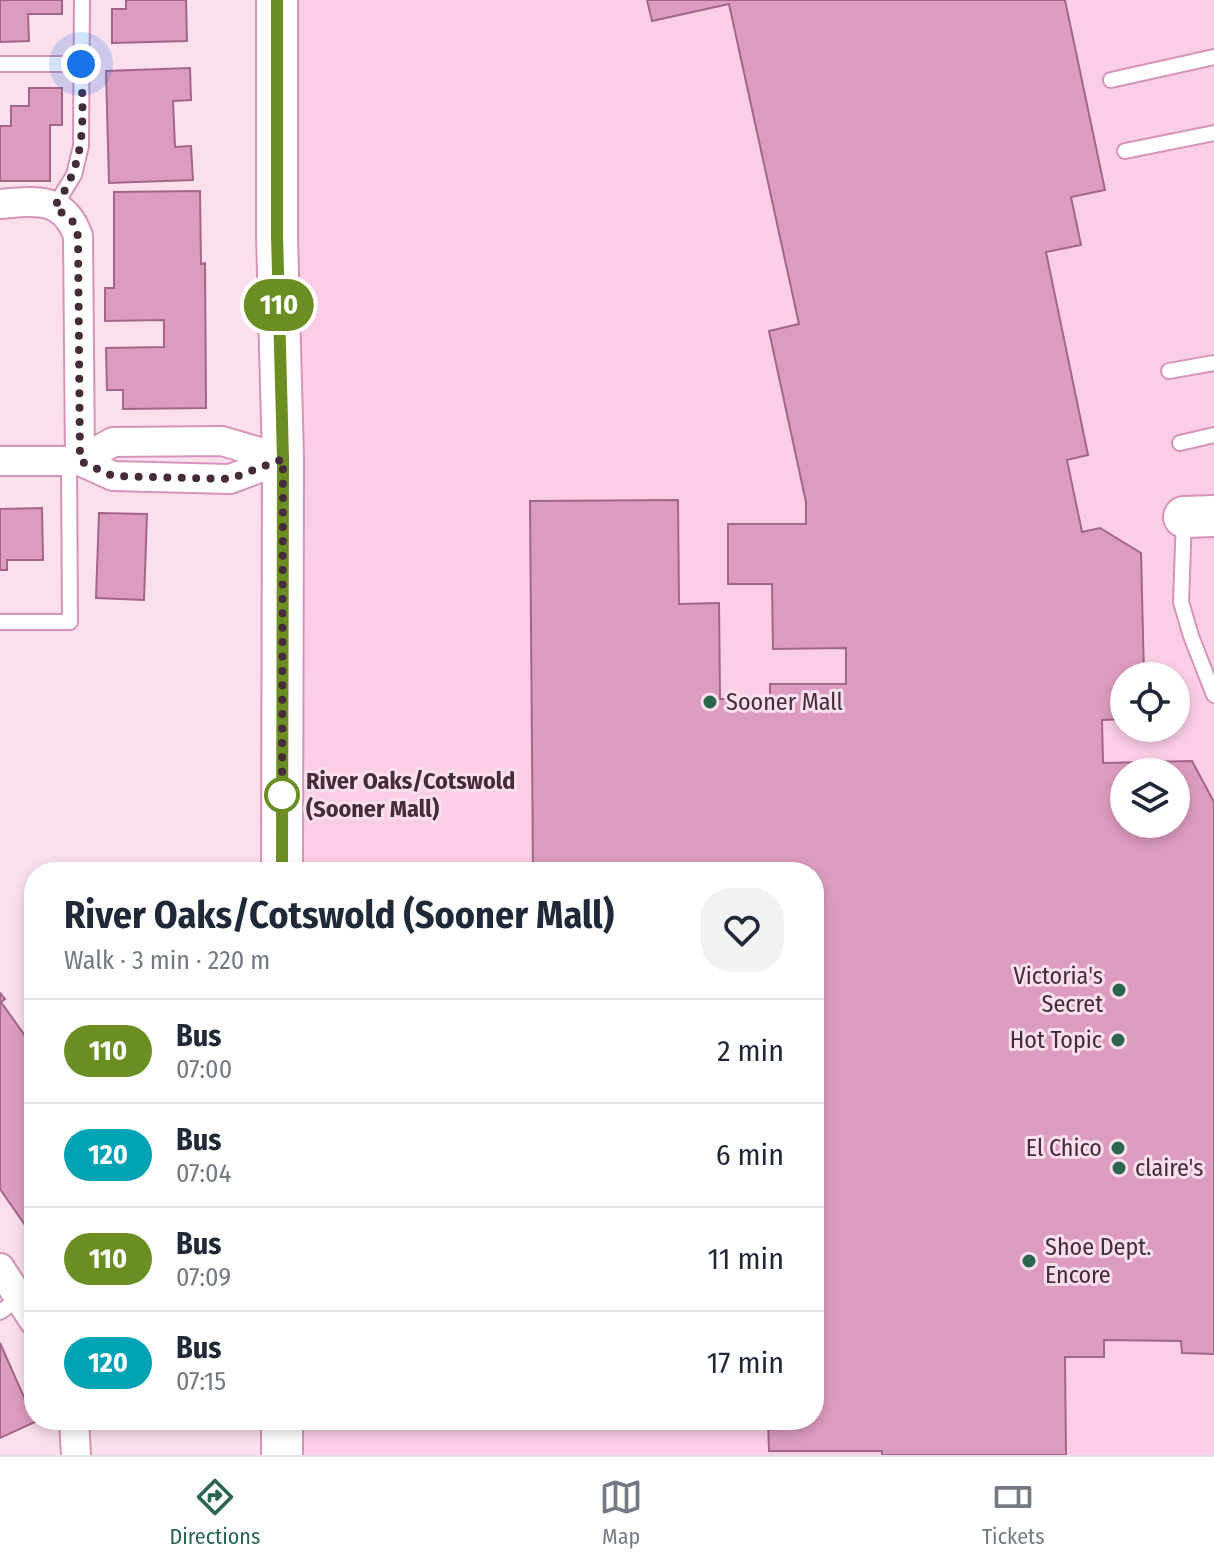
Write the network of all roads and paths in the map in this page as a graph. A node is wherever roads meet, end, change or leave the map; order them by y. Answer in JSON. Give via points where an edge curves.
{"nodes":[{"id":1,"x":82,"y":0,"type":"edge"},
{"id":2,"x":277,"y":0,"type":"edge"},
{"id":3,"x":1214,"y":57,"type":"edge"},
{"id":4,"x":0,"y":64,"type":"edge"},
{"id":5,"x":81,"y":64,"type":"junction"},
{"id":6,"x":1111,"y":80,"type":"dead end"},
{"id":7,"x":1214,"y":133,"type":"edge"},
{"id":8,"x":1125,"y":151,"type":"dead end"},
{"id":9,"x":0,"y":204,"type":"edge"},
{"id":10,"x":54,"y":207,"type":"junction"},
{"id":11,"x":1214,"y":363,"type":"edge"},
{"id":12,"x":1169,"y":371,"type":"dead end"},
{"id":13,"x":1214,"y":435,"type":"edge"},
{"id":14,"x":1180,"y":443,"type":"dead end"},
{"id":15,"x":283,"y":459,"type":"junction"},
{"id":16,"x":0,"y":461,"type":"edge"},
{"id":17,"x":74,"y":461,"type":"junction"},
{"id":18,"x":1199,"y":517,"type":"edge"},
{"id":19,"x":0,"y":622,"type":"edge"},
{"id":20,"x":1214,"y":695,"type":"edge"},
{"id":21,"x":282,"y":862,"type":"edge"},
{"id":22,"x":0,"y":1268,"type":"edge"},
{"id":23,"x":18,"y":1310,"type":"edge"},
{"id":24,"x":75,"y":1430,"type":"edge"},
{"id":25,"x":282,"y":1430,"type":"edge"},
{"id":26,"x":76,"y":1455,"type":"edge"},
{"id":27,"x":282,"y":1455,"type":"edge"}],
"edges":[{"from":1,"to":5,"type":"lane"},
{"from":2,"to":15,"type":"street"},
{"from":3,"to":6,"type":"lane"},
{"from":4,"to":5,"type":"lane"},
{"from":5,"to":10,"type":"lane","via":[[81,146],[74,175]]},
{"from":7,"to":8,"type":"lane"},
{"from":9,"to":10,"type":"street","via":[[30,201]]},
{"from":10,"to":17,"type":"street","via":[[72,220],[78,236]]},
{"from":11,"to":12,"type":"lane"},
{"from":13,"to":14,"type":"lane"},
{"from":15,"to":17,"type":"street","via":[[230,479],[113,476]]},
{"from":15,"to":17,"type":"street","via":[[222,441],[113,442]]},
{"from":15,"to":21,"type":"street"},
{"from":16,"to":17,"type":"street"},
{"from":17,"to":19,"type":"lane","via":[[70,622]]},
{"from":18,"to":20,"type":"lane","via":[[1181,602]]},
{"from":22,"to":23,"type":"street"},
{"from":24,"to":26,"type":"street"},
{"from":25,"to":27,"type":"street"}]}
